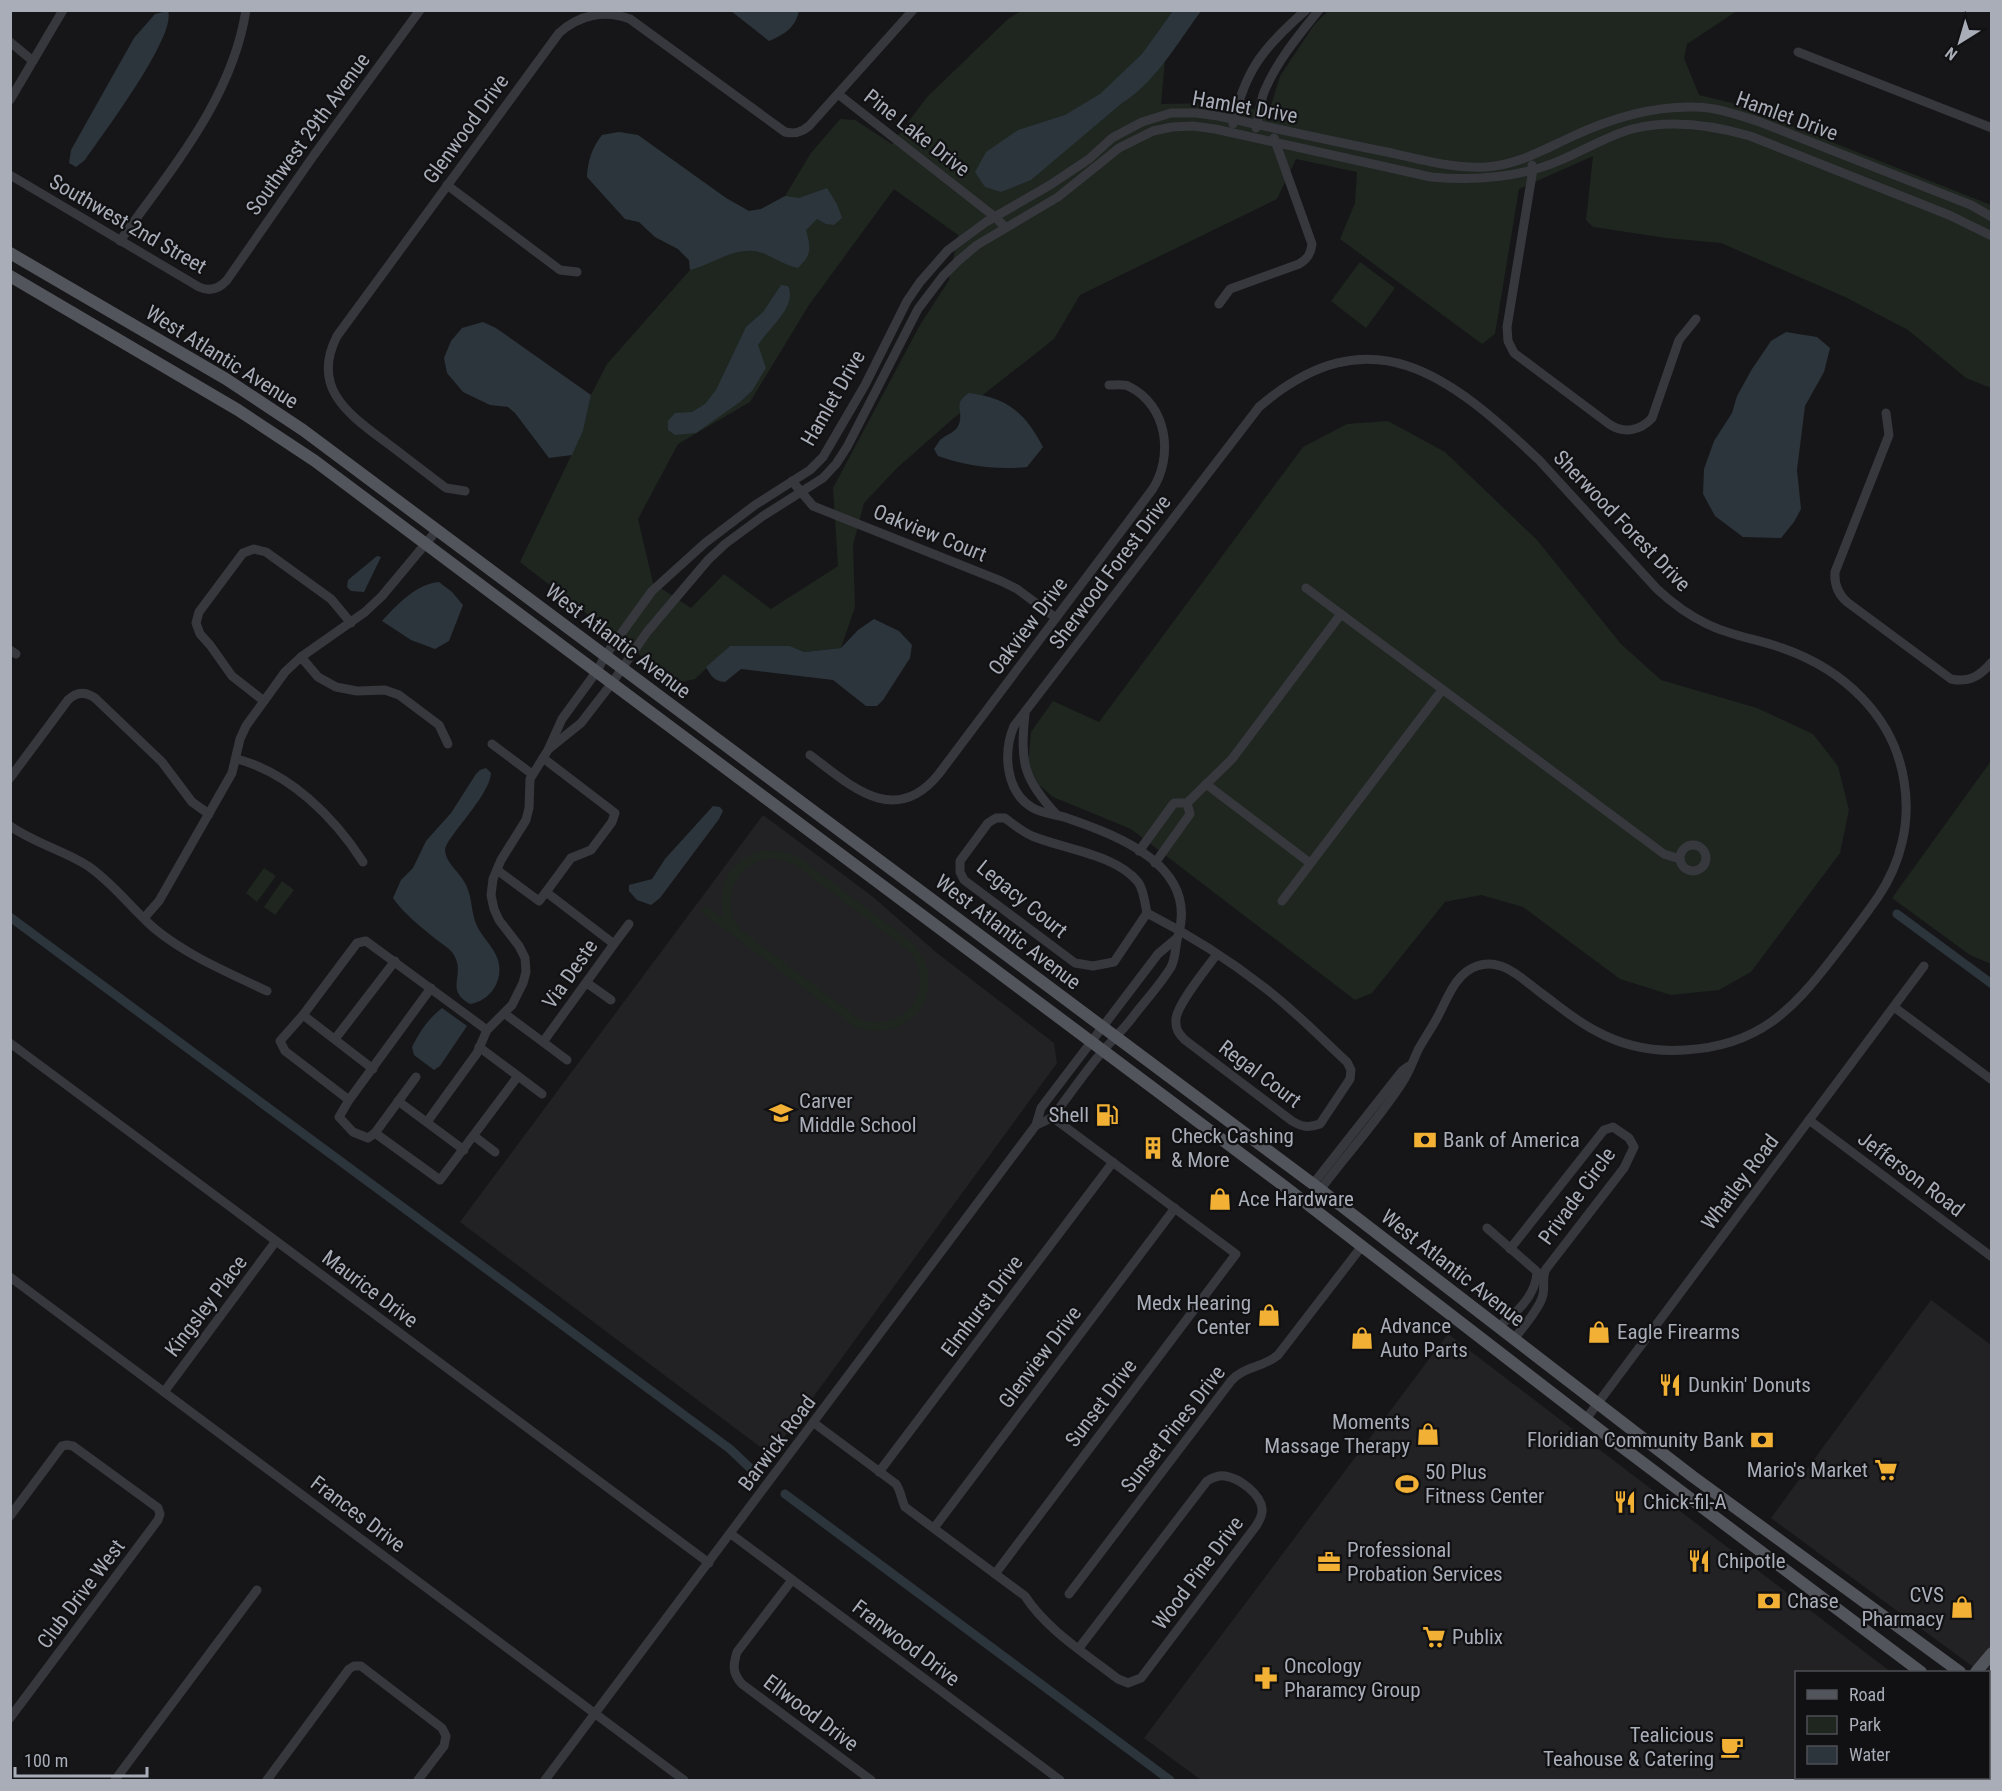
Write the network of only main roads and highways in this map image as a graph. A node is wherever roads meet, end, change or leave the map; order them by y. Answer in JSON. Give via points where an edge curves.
{"nodes":[{"id":1,"x":10,"y":253,"type":"edge"},
{"id":2,"x":10,"y":276,"type":"edge"},
{"id":3,"x":70,"y":288,"type":"junction"},
{"id":4,"x":60,"y":305,"type":"junction"},
{"id":5,"x":1343,"y":1231,"type":"junction"},
{"id":6,"x":1381,"y":1237,"type":"junction"},
{"id":7,"x":1362,"y":1246,"type":"junction"},
{"id":8,"x":1404,"y":1255,"type":"junction"},
{"id":9,"x":1731,"y":1529,"type":"junction"},
{"id":10,"x":1766,"y":1530,"type":"junction"},
{"id":11,"x":1992,"y":1653,"type":"edge"},
{"id":12,"x":1920,"y":1671,"type":"edge"},
{"id":13,"x":1959,"y":1671,"type":"edge"},
{"id":14,"x":1978,"y":1671,"type":"edge"}],
"edges":[{"from":1,"to":3,"type":"main road","name":"West Atlantic Avenue"},
{"from":2,"to":4,"type":"main road","name":"West Atlantic Avenue"},
{"from":3,"to":4,"type":"main road"},
{"from":3,"to":6,"type":"main road","name":"West Atlantic Avenue","via":[[262,402]]},
{"from":4,"to":5,"type":"main road","name":"West Atlantic Avenue","via":[[274,433]]},
{"from":5,"to":6,"type":"main road"},
{"from":5,"to":7,"type":"main road","name":"West Atlantic Avenue"},
{"from":6,"to":8,"type":"main road","name":"West Atlantic Avenue"},
{"from":7,"to":8,"type":"main road","via":[[1377,1246]]},
{"from":7,"to":9,"type":"main road","name":"West Atlantic Avenue"},
{"from":8,"to":10,"type":"main road","name":"West Atlantic Avenue"},
{"from":9,"to":10,"type":"main road"},
{"from":9,"to":12,"type":"main road","name":"West Atlantic Avenue"},
{"from":10,"to":13,"type":"main road","name":"West Atlantic Avenue"},
{"from":11,"to":14,"type":"main road"}]}
